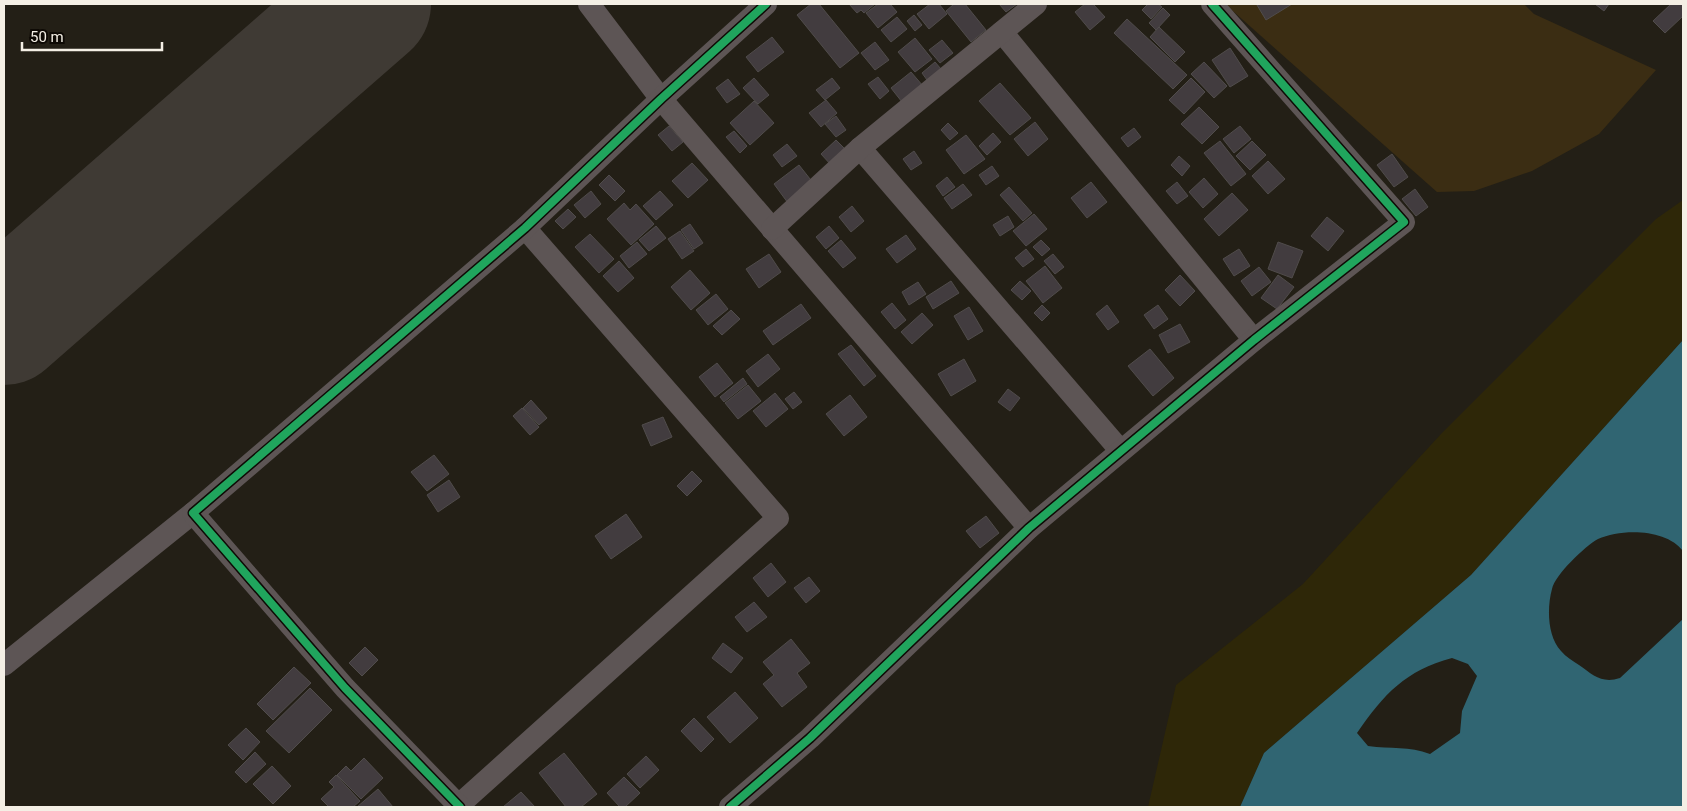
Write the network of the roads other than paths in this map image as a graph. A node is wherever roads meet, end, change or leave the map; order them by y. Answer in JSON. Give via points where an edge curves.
{"nodes":[{"id":1,"x":589,"y":4,"type":"edge"},
{"id":2,"x":766,"y":4,"type":"edge"},
{"id":3,"x":1036,"y":4,"type":"edge"},
{"id":4,"x":1212,"y":4,"type":"edge"},
{"id":5,"x":1002,"y":32,"type":"junction"},
{"id":6,"x":661,"y":99,"type":"junction"},
{"id":7,"x":860,"y":148,"type":"junction"},
{"id":8,"x":525,"y":228,"type":"junction"},
{"id":9,"x":772,"y":230,"type":"junction"},
{"id":10,"x":1254,"y":340,"type":"junction"},
{"id":11,"x":1120,"y":450,"type":"junction"},
{"id":12,"x":193,"y":513,"type":"junction"},
{"id":13,"x":1029,"y":528,"type":"junction"},
{"id":14,"x":4,"y":666,"type":"edge"},
{"id":15,"x":460,"y":806,"type":"edge"},
{"id":16,"x":730,"y":807,"type":"edge"}],
"edges":[{"from":1,"to":6,"type":"street"},
{"from":2,"to":6,"type":"street"},
{"from":3,"to":5,"type":"street"},
{"from":4,"to":10,"type":"street","via":[[1404,222]]},
{"from":5,"to":7,"type":"street"},
{"from":5,"to":10,"type":"street"},
{"from":6,"to":8,"type":"street"},
{"from":6,"to":9,"type":"street"},
{"from":7,"to":9,"type":"street"},
{"from":7,"to":11,"type":"street"},
{"from":8,"to":12,"type":"street"},
{"from":8,"to":15,"type":"street","via":[[778,518]]},
{"from":9,"to":13,"type":"street"},
{"from":10,"to":11,"type":"street"},
{"from":11,"to":13,"type":"street"},
{"from":12,"to":14,"type":"street"},
{"from":12,"to":15,"type":"street","via":[[345,688]]},
{"from":13,"to":16,"type":"street","via":[[810,738]]}]}
